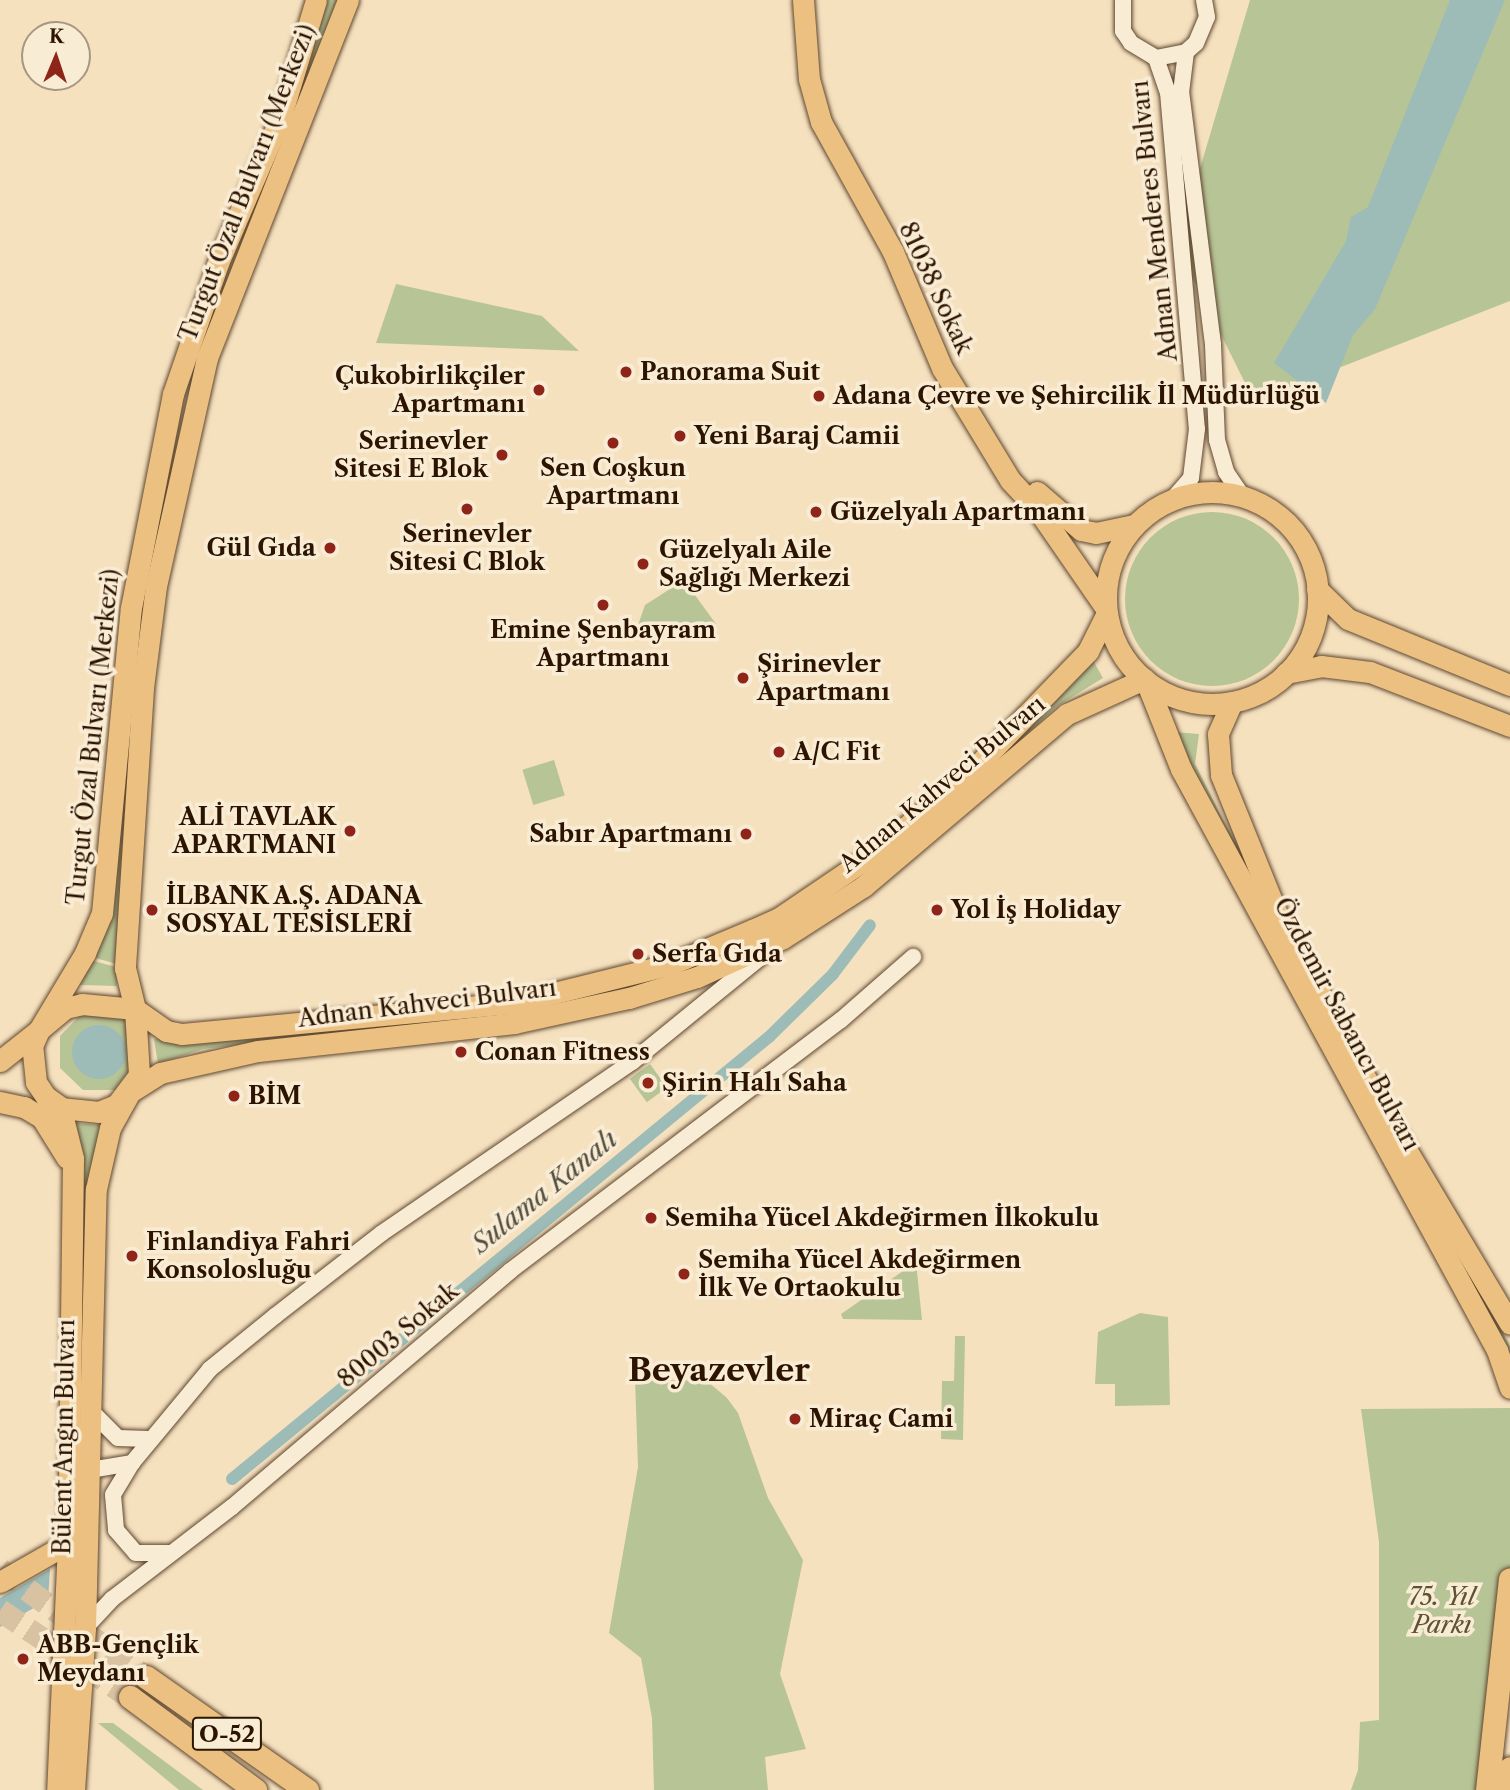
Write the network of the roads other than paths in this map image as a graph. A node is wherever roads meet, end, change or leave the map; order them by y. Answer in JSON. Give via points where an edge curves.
{"nodes":[{"id":1,"x":316,"y":0,"type":"edge"},
{"id":2,"x":348,"y":0,"type":"edge"},
{"id":3,"x":803,"y":0,"type":"edge"},
{"id":4,"x":813,"y":0,"type":"edge"},
{"id":5,"x":1123,"y":0,"type":"edge"},
{"id":6,"x":1205,"y":1,"type":"edge"},
{"id":7,"x":1186,"y":52,"type":"junction"},
{"id":8,"x":1157,"y":58,"type":"junction"},
{"id":9,"x":1242,"y":496,"type":"junction"},
{"id":10,"x":1173,"y":499,"type":"junction"},
{"id":11,"x":1135,"y":525,"type":"junction"},
{"id":12,"x":1317,"y":589,"type":"junction"},
{"id":13,"x":1106,"y":611,"type":"junction"},
{"id":14,"x":1286,"y":673,"type":"junction"},
{"id":15,"x":1145,"y":680,"type":"junction"},
{"id":16,"x":1510,"y":685,"type":"edge"},
{"id":17,"x":1232,"y":702,"type":"junction"},
{"id":18,"x":1510,"y":726,"type":"edge"},
{"id":19,"x":783,"y":939,"type":"junction"},
{"id":20,"x":913,"y":957,"type":"dead end"},
{"id":21,"x":135,"y":1009,"type":"junction"},
{"id":22,"x":39,"y":1030,"type":"junction"},
{"id":23,"x":0,"y":1061,"type":"edge"},
{"id":24,"x":0,"y":1092,"type":"edge"},
{"id":25,"x":130,"y":1092,"type":"junction"},
{"id":26,"x":46,"y":1097,"type":"junction"},
{"id":27,"x":0,"y":1102,"type":"edge"},
{"id":28,"x":73,"y":1169,"type":"junction"},
{"id":29,"x":1510,"y":1324,"type":"edge"},
{"id":30,"x":1510,"y":1388,"type":"edge"},
{"id":31,"x":91,"y":1411,"type":"junction"},
{"id":32,"x":148,"y":1439,"type":"junction"},
{"id":33,"x":132,"y":1463,"type":"junction"},
{"id":34,"x":90,"y":1470,"type":"junction"},
{"id":35,"x":68,"y":1543,"type":"junction"},
{"id":36,"x":171,"y":1553,"type":"junction"},
{"id":37,"x":1510,"y":1578,"type":"edge"},
{"id":38,"x":0,"y":1582,"type":"edge"},
{"id":39,"x":85,"y":1628,"type":"junction"},
{"id":40,"x":146,"y":1677,"type":"tunnel mouth"},
{"id":41,"x":130,"y":1697,"type":"tunnel mouth"},
{"id":42,"x":1510,"y":1769,"type":"edge"},
{"id":43,"x":57,"y":1790,"type":"edge"},
{"id":44,"x":74,"y":1790,"type":"edge"},
{"id":45,"x":255,"y":1790,"type":"edge"},
{"id":46,"x":307,"y":1790,"type":"edge"},
{"id":47,"x":1487,"y":1790,"type":"edge"},
{"id":48,"x":1507,"y":1790,"type":"edge"}],
"edges":[{"from":1,"to":22,"type":"main road","name":"Turgut Özal Bulvarı (Merkezi)","via":[[281,116],[218,263],[173,394],[128,627],[104,904],[85,953],[53,999]]},
{"from":2,"to":21,"type":"main road","name":"Turgut Özal Bulvarı (Merkezi)","via":[[206,358],[174,496],[143,688],[125,968]]},
{"from":3,"to":13,"type":"main road","name":"81038 Sokak","via":[[809,79],[821,122],[893,253],[942,368],[1010,480],[1038,510]]},
{"from":4,"to":11,"type":"main road","name":"81038 Sokak","via":[[814,68],[826,110],[902,249],[941,345],[973,403],[1030,484],[1060,516],[1081,530],[1096,533]]},
{"from":5,"to":8,"type":"street","name":"Adnan Menderes Bulvarı","via":[[1123,31],[1136,48]]},
{"from":6,"to":7,"type":"street","via":[[1204,31]]},
{"from":7,"to":8,"type":"street","name":"Adnan Menderes Bulvarı"},
{"from":7,"to":9,"type":"street","via":[[1181,91],[1213,345],[1217,440],[1226,472]]},
{"from":8,"to":10,"type":"street","name":"Adnan Menderes Bulvarı","via":[[1168,92],[1197,429],[1191,478]]},
{"from":9,"to":10,"type":"main road","via":[[1212,492]]},
{"from":9,"to":12,"type":"main road","via":[[1276,513],[1300,538]]},
{"from":10,"to":11,"type":"main road"},
{"from":11,"to":13,"type":"main road","via":[[1112,559]]},
{"from":12,"to":14,"type":"main road","via":[[1312,633]]},
{"from":12,"to":16,"type":"main road","via":[[1348,619]]},
{"from":13,"to":15,"type":"main road","via":[[1123,655]]},
{"from":13,"to":21,"type":"main road","name":"Adnan Kahveci Bulvarı","via":[[1099,636],[1080,660],[931,807],[876,852],[779,918],[717,946],[566,992],[443,1010],[182,1034],[166,1031]]},
{"from":14,"to":17,"type":"main road","via":[[1259,693]]},
{"from":14,"to":18,"type":"main road","via":[[1321,666],[1370,672]]},
{"from":15,"to":17,"type":"main road","via":[[1182,701]]},
{"from":15,"to":19,"type":"main road","name":"Adnan Kahveci Bulvarı","via":[[1107,692],[1067,714],[900,858]]},
{"from":15,"to":30,"type":"main road","name":"Özdemir Sabancı Bulvarı","via":[[1181,769],[1497,1350]]},
{"from":17,"to":29,"type":"main road","name":"Özdemir Sabancı Bulvarı","via":[[1218,734],[1221,775],[1278,916],[1385,1114]]},
{"from":19,"to":25,"type":"main road","name":"Adnan Kahveci Bulvarı","via":[[697,977],[629,998],[514,1023],[258,1051],[160,1073]]},
{"from":19,"to":32,"type":"street","via":[[632,1062],[382,1233],[275,1316],[210,1369]]},
{"from":20,"to":36,"type":"street","name":"80003 Sokak","via":[[841,1020],[510,1271]]},
{"from":21,"to":22,"type":"main road","via":[[82,1004],[58,1012]]},
{"from":21,"to":25,"type":"main road","via":[[141,1056]]},
{"from":22,"to":23,"type":"main road"},
{"from":22,"to":26,"type":"main road","via":[[31,1063]]},
{"from":24,"to":26,"type":"main road"},
{"from":25,"to":26,"type":"main road","via":[[99,1112],[62,1108]]},
{"from":25,"to":31,"type":"main road","name":"Bülent Angın Bulvarı","via":[[110,1128],[96,1189]]},
{"from":26,"to":28,"type":"main road","name":"Bülent Angın Bulvarı","via":[[64,1122]]},
{"from":27,"to":28,"type":"main road","via":[[24,1107],[42,1118]]},
{"from":28,"to":35,"type":"main road","name":"Bülent Angın Bulvarı"},
{"from":31,"to":32,"type":"street","via":[[118,1438]]},
{"from":31,"to":34,"type":"main road","name":"Bülent Angın Bulvarı"},
{"from":32,"to":33,"type":"street"},
{"from":33,"to":34,"type":"street"},
{"from":33,"to":36,"type":"street","via":[[113,1495],[116,1530],[136,1553]]},
{"from":34,"to":39,"type":"main road","name":"Bülent Angın Bulvarı"},
{"from":35,"to":38,"type":"main road"},
{"from":35,"to":43,"type":"main road","name":"Bülent Angın Bulvarı"},
{"from":36,"to":39,"type":"street","name":"80003 Sokak","via":[[112,1599]]},
{"from":37,"to":47,"type":"highway"},
{"from":39,"to":44,"type":"main road","name":"Bülent Angın Bulvarı"},
{"from":40,"to":46,"type":"highway","number":"O-52"},
{"from":41,"to":45,"type":"highway","number":"O-52"},
{"from":42,"to":48,"type":"highway"}]}
